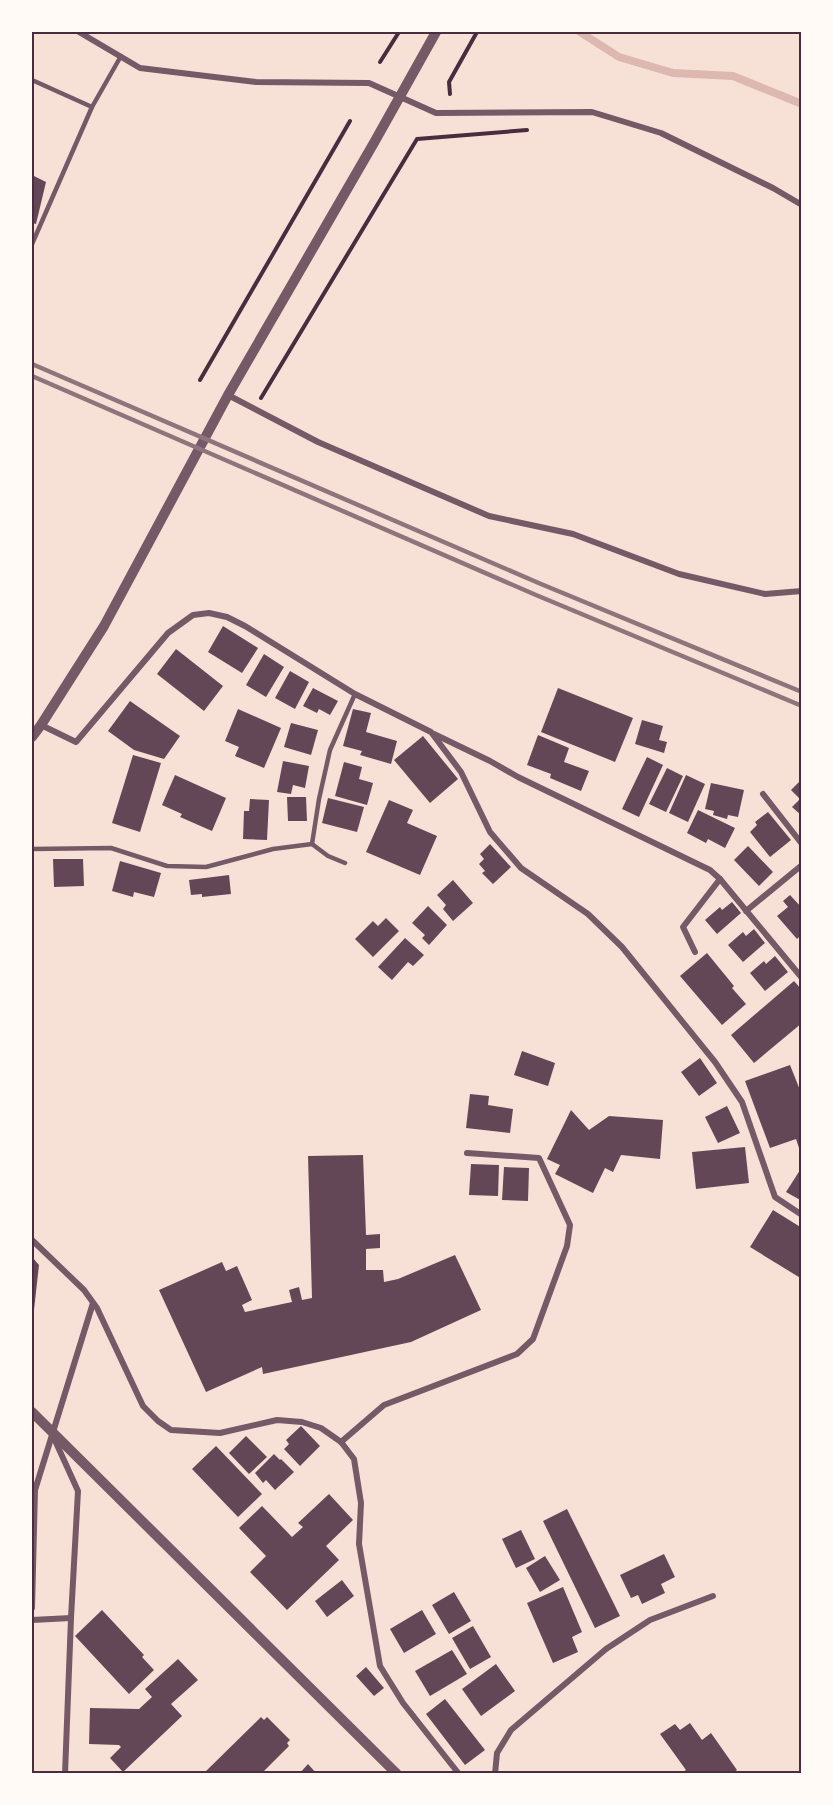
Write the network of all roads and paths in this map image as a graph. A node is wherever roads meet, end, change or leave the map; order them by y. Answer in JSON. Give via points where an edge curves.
{"nodes":[{"id":1,"x":79,"y":32,"type":"edge"},
{"id":2,"x":399,"y":32,"type":"edge"},
{"id":3,"x":436,"y":32,"type":"edge"},
{"id":4,"x":477,"y":32,"type":"edge"},
{"id":5,"x":121,"y":56,"type":"junction"},
{"id":6,"x":380,"y":62,"type":"dead end"},
{"id":7,"x":32,"y":80,"type":"edge"},
{"id":8,"x":450,"y":94,"type":"dead end"},
{"id":9,"x":400,"y":98,"type":"junction"},
{"id":10,"x":92,"y":107,"type":"junction"},
{"id":11,"x":350,"y":121,"type":"dead end"},
{"id":12,"x":528,"y":129,"type":"dead end"},
{"id":13,"x":801,"y":205,"type":"edge"},
{"id":14,"x":32,"y":244,"type":"edge"},
{"id":15,"x":200,"y":380,"type":"dead end"},
{"id":16,"x":228,"y":395,"type":"junction"},
{"id":17,"x":254,"y":409,"type":"junction"},
{"id":18,"x":801,"y":591,"type":"edge"},
{"id":19,"x":355,"y":693,"type":"junction"},
{"id":20,"x":41,"y":725,"type":"junction"},
{"id":21,"x":431,"y":732,"type":"junction"},
{"id":22,"x":32,"y":737,"type":"edge"},
{"id":23,"x":763,"y":794,"type":"dead end"},
{"id":24,"x":312,"y":844,"type":"junction"},
{"id":25,"x":801,"y":844,"type":"edge"},
{"id":26,"x":32,"y":849,"type":"edge"},
{"id":27,"x":345,"y":863,"type":"dead end"},
{"id":28,"x":801,"y":864,"type":"edge"},
{"id":29,"x":720,"y":879,"type":"junction"},
{"id":30,"x":746,"y":911,"type":"junction"},
{"id":31,"x":695,"y":952,"type":"dead end"},
{"id":32,"x":801,"y":978,"type":"edge"},
{"id":33,"x":467,"y":1153,"type":"dead end"},
{"id":34,"x":801,"y":1215,"type":"edge"},
{"id":35,"x":32,"y":1240,"type":"edge"},
{"id":36,"x":93,"y":1303,"type":"junction"},
{"id":37,"x":32,"y":1412,"type":"edge"},
{"id":38,"x":52,"y":1433,"type":"junction"},
{"id":39,"x":341,"y":1442,"type":"junction"},
{"id":40,"x":713,"y":1596,"type":"dead end"},
{"id":41,"x":32,"y":1608,"type":"edge"},
{"id":42,"x":71,"y":1618,"type":"junction"},
{"id":43,"x":32,"y":1620,"type":"edge"},
{"id":44,"x":65,"y":1773,"type":"edge"},
{"id":45,"x":397,"y":1773,"type":"edge"},
{"id":46,"x":459,"y":1773,"type":"edge"},
{"id":47,"x":495,"y":1773,"type":"edge"}],
"edges":[{"from":1,"to":5,"type":"street"},
{"from":2,"to":6,"type":"path"},
{"from":3,"to":9,"type":"street"},
{"from":4,"to":8,"type":"path","via":[[448,82]]},
{"from":5,"to":9,"type":"street","via":[[140,68],[256,82],[369,83]]},
{"from":5,"to":10,"type":"lane"},
{"from":7,"to":10,"type":"lane"},
{"from":9,"to":13,"type":"street","via":[[436,113],[592,112],[661,133]]},
{"from":9,"to":16,"type":"street"},
{"from":10,"to":14,"type":"lane"},
{"from":11,"to":15,"type":"path"},
{"from":12,"to":17,"type":"path","via":[[417,139]]},
{"from":16,"to":17,"type":"street"},
{"from":16,"to":20,"type":"street","via":[[104,626]]},
{"from":17,"to":18,"type":"street","via":[[318,442],[489,516],[573,534],[679,574],[765,594]]},
{"from":19,"to":20,"type":"street","via":[[245,626],[209,613],[193,615],[168,633],[76,742]]},
{"from":19,"to":21,"type":"street"},
{"from":19,"to":24,"type":"lane","via":[[330,750]]},
{"from":20,"to":22,"type":"street"},
{"from":21,"to":29,"type":"street","via":[[710,870]]},
{"from":21,"to":34,"type":"street","via":[[461,772],[490,832],[521,868],[588,914],[622,947],[715,1062],[742,1102],[775,1197]]},
{"from":23,"to":25,"type":"street"},
{"from":24,"to":26,"type":"lane","via":[[273,849],[206,867],[167,866],[111,848]]},
{"from":24,"to":27,"type":"lane"},
{"from":28,"to":30,"type":"street"},
{"from":29,"to":30,"type":"street"},
{"from":29,"to":31,"type":"street","via":[[683,927]]},
{"from":30,"to":32,"type":"street"},
{"from":33,"to":39,"type":"street","via":[[539,1158],[570,1225],[567,1246],[533,1339],[517,1354],[384,1405]]},
{"from":35,"to":36,"type":"street"},
{"from":36,"to":38,"type":"street"},
{"from":36,"to":39,"type":"street","via":[[142,1406],[171,1430],[219,1433],[277,1420],[321,1428]]},
{"from":37,"to":38,"type":"street"},
{"from":38,"to":41,"type":"street","via":[[35,1490]]},
{"from":38,"to":42,"type":"street","via":[[78,1491]]},
{"from":38,"to":45,"type":"street"},
{"from":39,"to":46,"type":"street","via":[[354,1460],[361,1503],[359,1545],[380,1666]]},
{"from":40,"to":47,"type":"street","via":[[650,1620],[606,1649],[511,1730],[497,1753]]},
{"from":42,"to":43,"type":"street"},
{"from":42,"to":44,"type":"street"}]}
